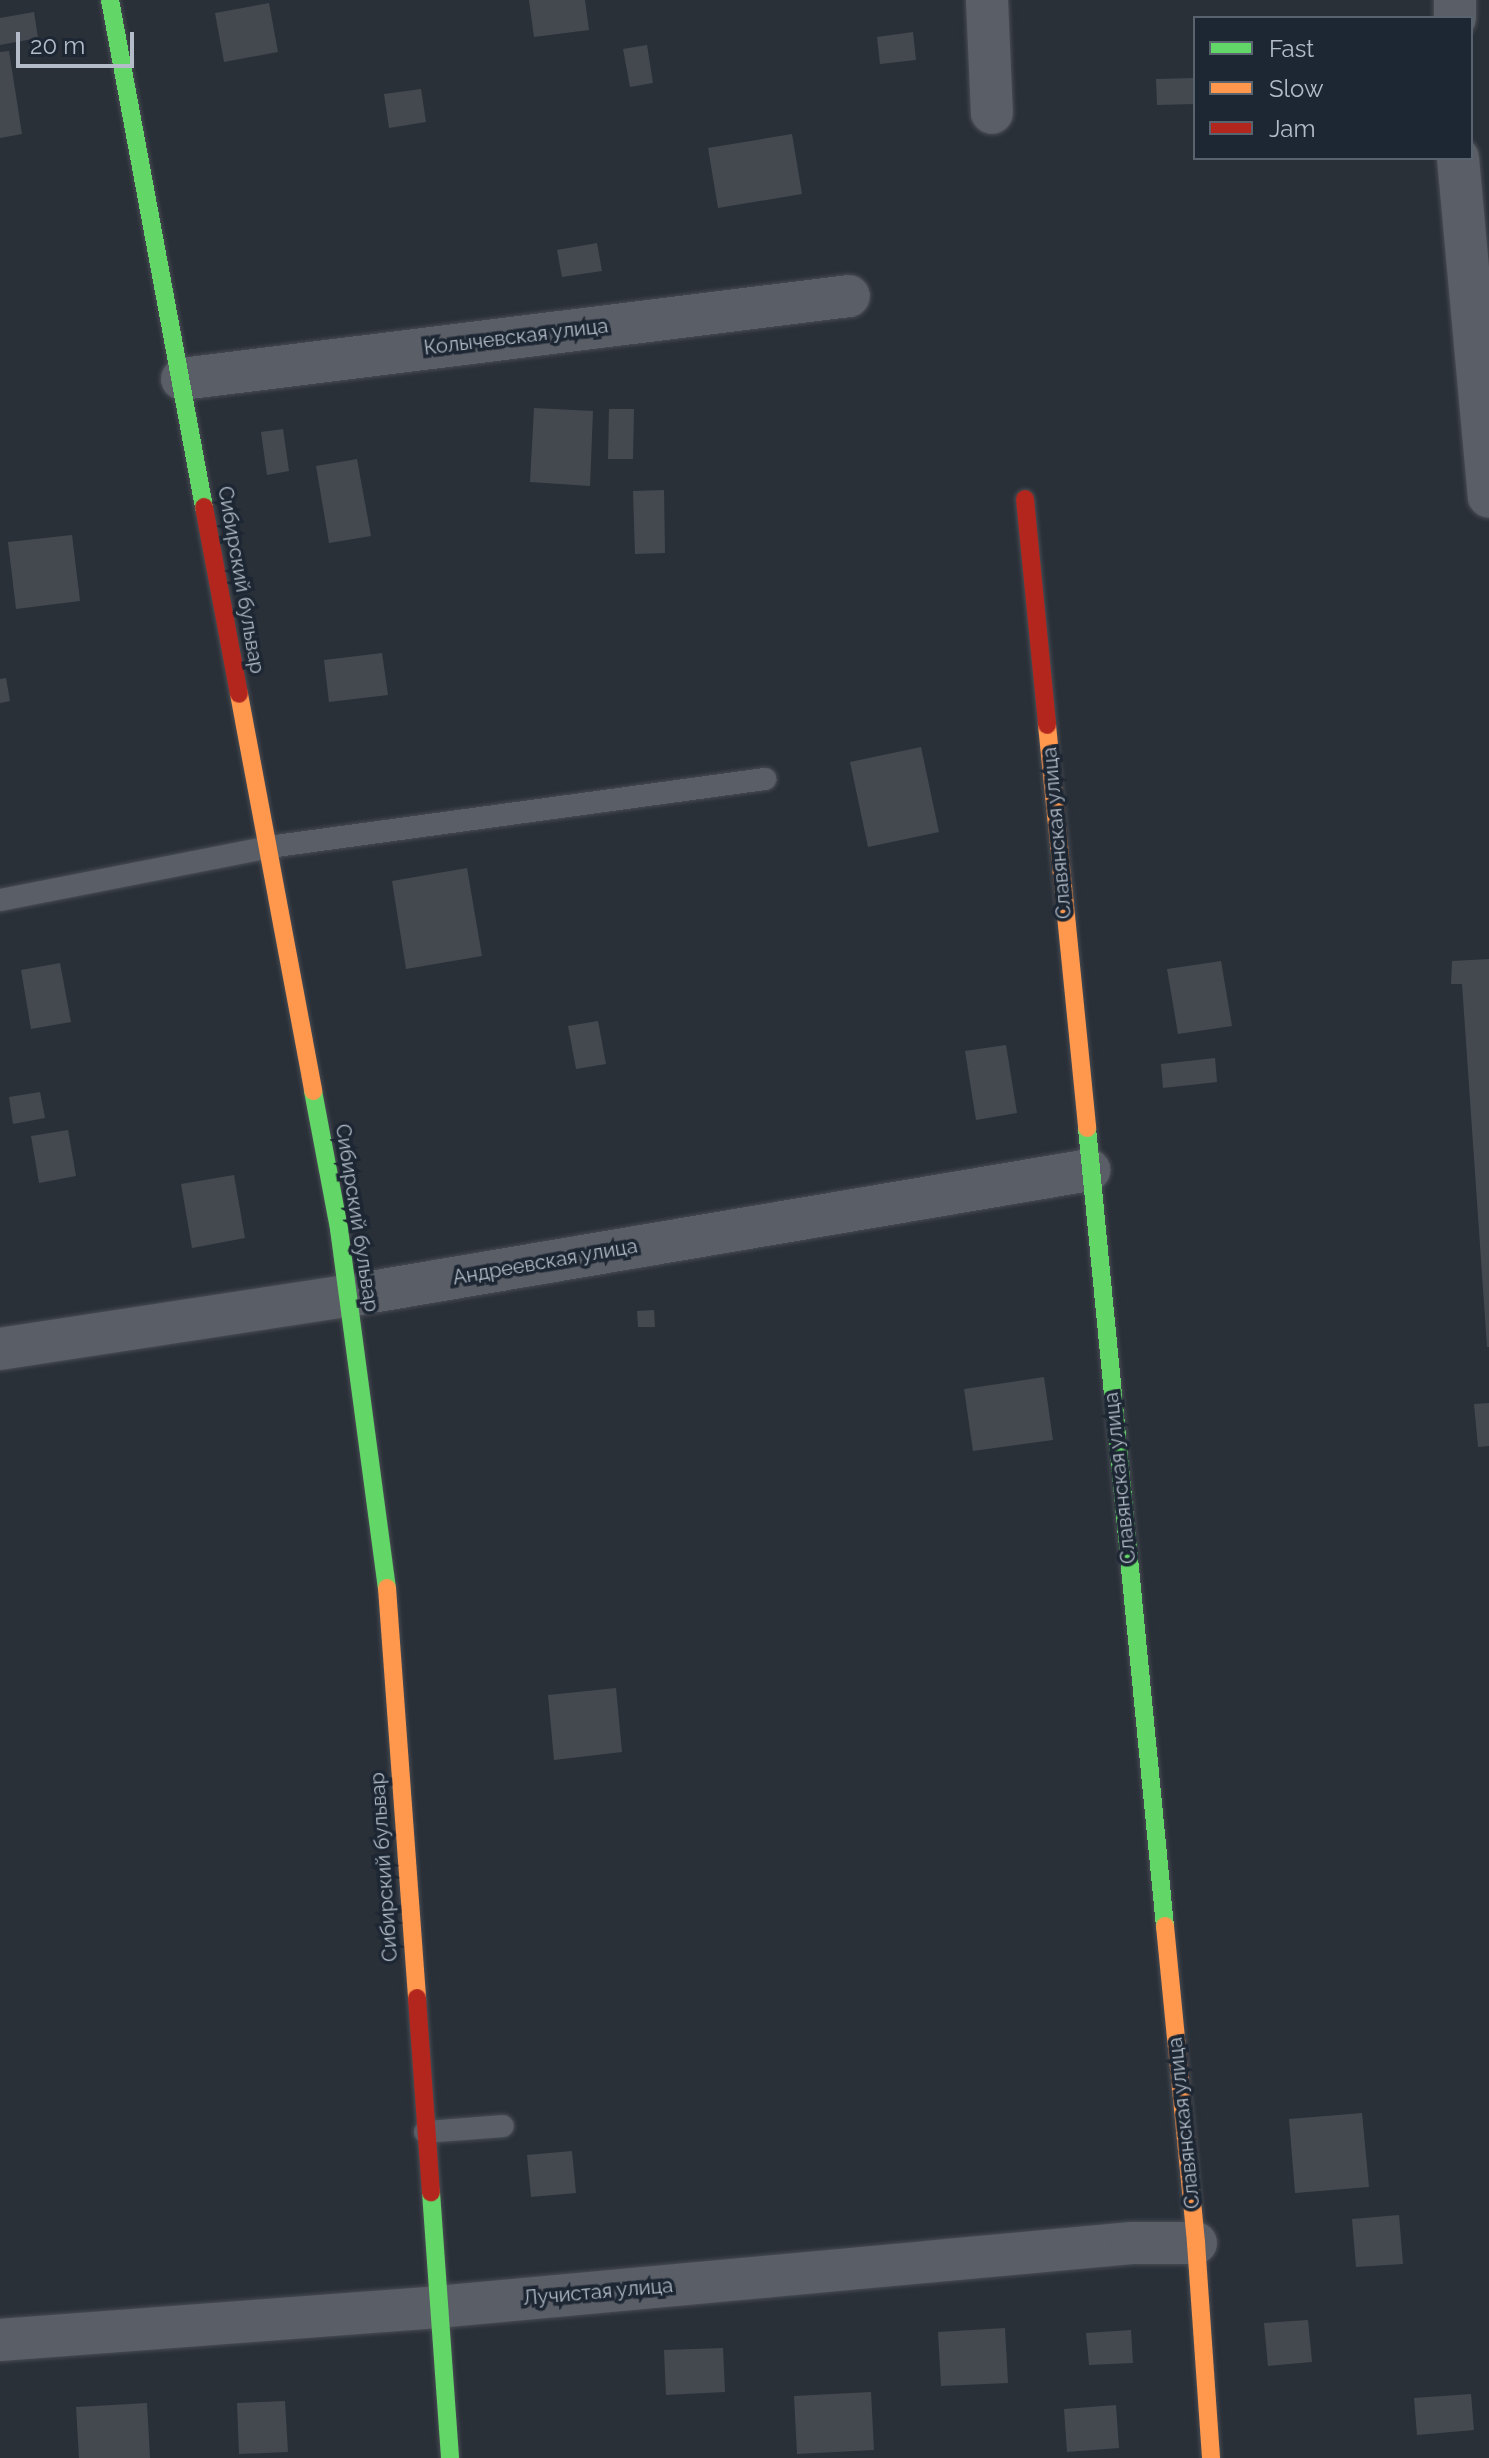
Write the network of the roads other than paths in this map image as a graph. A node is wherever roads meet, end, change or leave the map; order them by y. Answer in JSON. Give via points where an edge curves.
{"nodes":[{"id":1,"x":110,"y":0,"type":"edge"},
{"id":2,"x":987,"y":0,"type":"edge"},
{"id":3,"x":992,"y":113,"type":"dead end"},
{"id":4,"x":1458,"y":160,"type":"edge"},
{"id":5,"x":849,"y":296,"type":"dead end"},
{"id":6,"x":182,"y":379,"type":"junction"},
{"id":7,"x":1489,"y":497,"type":"edge"},
{"id":8,"x":1025,"y":499,"type":"dead end"},
{"id":9,"x":765,"y":779,"type":"dead end"},
{"id":10,"x":269,"y":847,"type":"junction"},
{"id":11,"x":0,"y":900,"type":"edge"},
{"id":12,"x":1089,"y":1170,"type":"junction"},
{"id":13,"x":348,"y":1296,"type":"junction"},
{"id":14,"x":0,"y":1349,"type":"edge"},
{"id":15,"x":503,"y":2126,"type":"dead end"},
{"id":16,"x":425,"y":2132,"type":"junction"},
{"id":17,"x":1196,"y":2243,"type":"junction"},
{"id":18,"x":437,"y":2307,"type":"junction"},
{"id":19,"x":0,"y":2340,"type":"edge"},
{"id":20,"x":450,"y":2458,"type":"edge"},
{"id":21,"x":1211,"y":2458,"type":"edge"}],
"edges":[{"from":1,"to":6,"type":"street","name":"Сибирский бульвар"},
{"from":2,"to":3,"type":"street"},
{"from":4,"to":7,"type":"street"},
{"from":5,"to":6,"type":"street","name":"Колычевская улица"},
{"from":6,"to":10,"type":"street","name":"Сибирский бульвар"},
{"from":8,"to":12,"type":"street","name":"Славянская улица"},
{"from":9,"to":10,"type":"lane"},
{"from":10,"to":11,"type":"lane"},
{"from":10,"to":13,"type":"street","name":"Сибирский бульвар"},
{"from":12,"to":13,"type":"street","name":"Андреевская улица"},
{"from":12,"to":17,"type":"street","name":"Славянская улица"},
{"from":13,"to":14,"type":"street","name":"Андреевская улица"},
{"from":13,"to":16,"type":"street","name":"Сибирский бульвар","via":[[385,1563]]},
{"from":15,"to":16,"type":"lane"},
{"from":16,"to":18,"type":"street","name":"Сибирский бульвар"},
{"from":17,"to":18,"type":"street","name":"Лучистая улица","via":[[1132,2243]]},
{"from":17,"to":21,"type":"street","name":"Славянская улица"},
{"from":18,"to":19,"type":"street","name":"Лучистая улица"},
{"from":18,"to":20,"type":"street","name":"Сибирский бульвар"}]}
